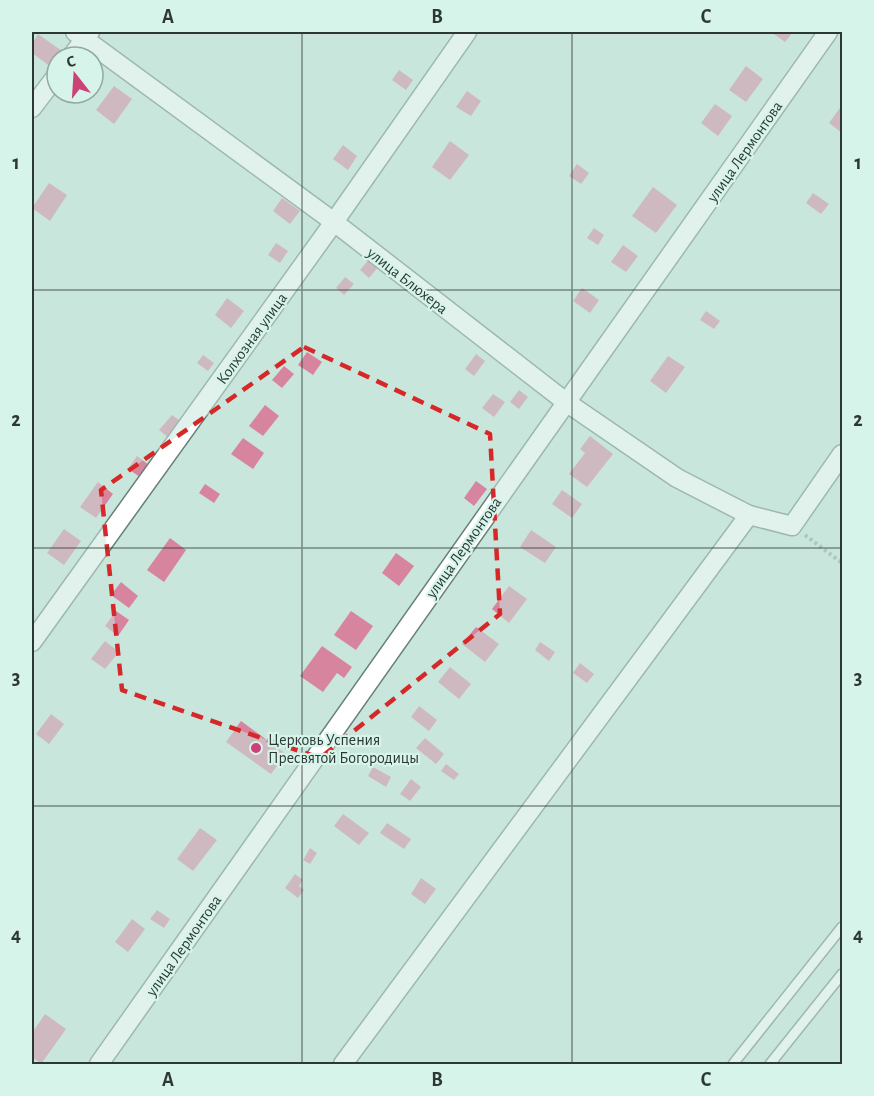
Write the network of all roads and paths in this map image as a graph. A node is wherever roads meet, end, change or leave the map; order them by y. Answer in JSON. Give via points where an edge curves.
{"nodes":[{"id":1,"x":467,"y":32,"type":"edge"},
{"id":2,"x":828,"y":32,"type":"edge"},
{"id":3,"x":84,"y":34,"type":"edge"},
{"id":4,"x":45,"y":91,"type":"edge"},
{"id":5,"x":32,"y":108,"type":"edge"},
{"id":6,"x":334,"y":222,"type":"junction"},
{"id":7,"x":566,"y":402,"type":"junction"},
{"id":8,"x":843,"y":454,"type":"edge"},
{"id":9,"x":749,"y":514,"type":"junction"},
{"id":10,"x":792,"y":526,"type":"junction"},
{"id":11,"x":843,"y":563,"type":"edge"},
{"id":12,"x":32,"y":642,"type":"edge"},
{"id":13,"x":843,"y":927,"type":"edge"},
{"id":14,"x":843,"y":974,"type":"edge"},
{"id":15,"x":99,"y":1065,"type":"edge"},
{"id":16,"x":343,"y":1065,"type":"edge"},
{"id":17,"x":733,"y":1065,"type":"edge"},
{"id":18,"x":770,"y":1065,"type":"edge"}],
"edges":[{"from":1,"to":6,"type":"street","name":"Колхозная улица"},
{"from":2,"to":7,"type":"street","name":"улица Лермонтова"},
{"from":3,"to":6,"type":"street","name":"улица Блюхера"},
{"from":4,"to":5,"type":"street"},
{"from":6,"to":7,"type":"street","name":"улица Блюхера"},
{"from":6,"to":12,"type":"street","name":"Колхозная улица"},
{"from":7,"to":9,"type":"street","name":"улица Блюхера","via":[[677,478]]},
{"from":7,"to":15,"type":"street","name":"улица Лермонтова"},
{"from":8,"to":10,"type":"street"},
{"from":9,"to":10,"type":"street","name":"улица Блюхера"},
{"from":9,"to":16,"type":"street"},
{"from":10,"to":11,"type":"path"},
{"from":13,"to":17,"type":"lane"},
{"from":14,"to":18,"type":"lane"}]}
